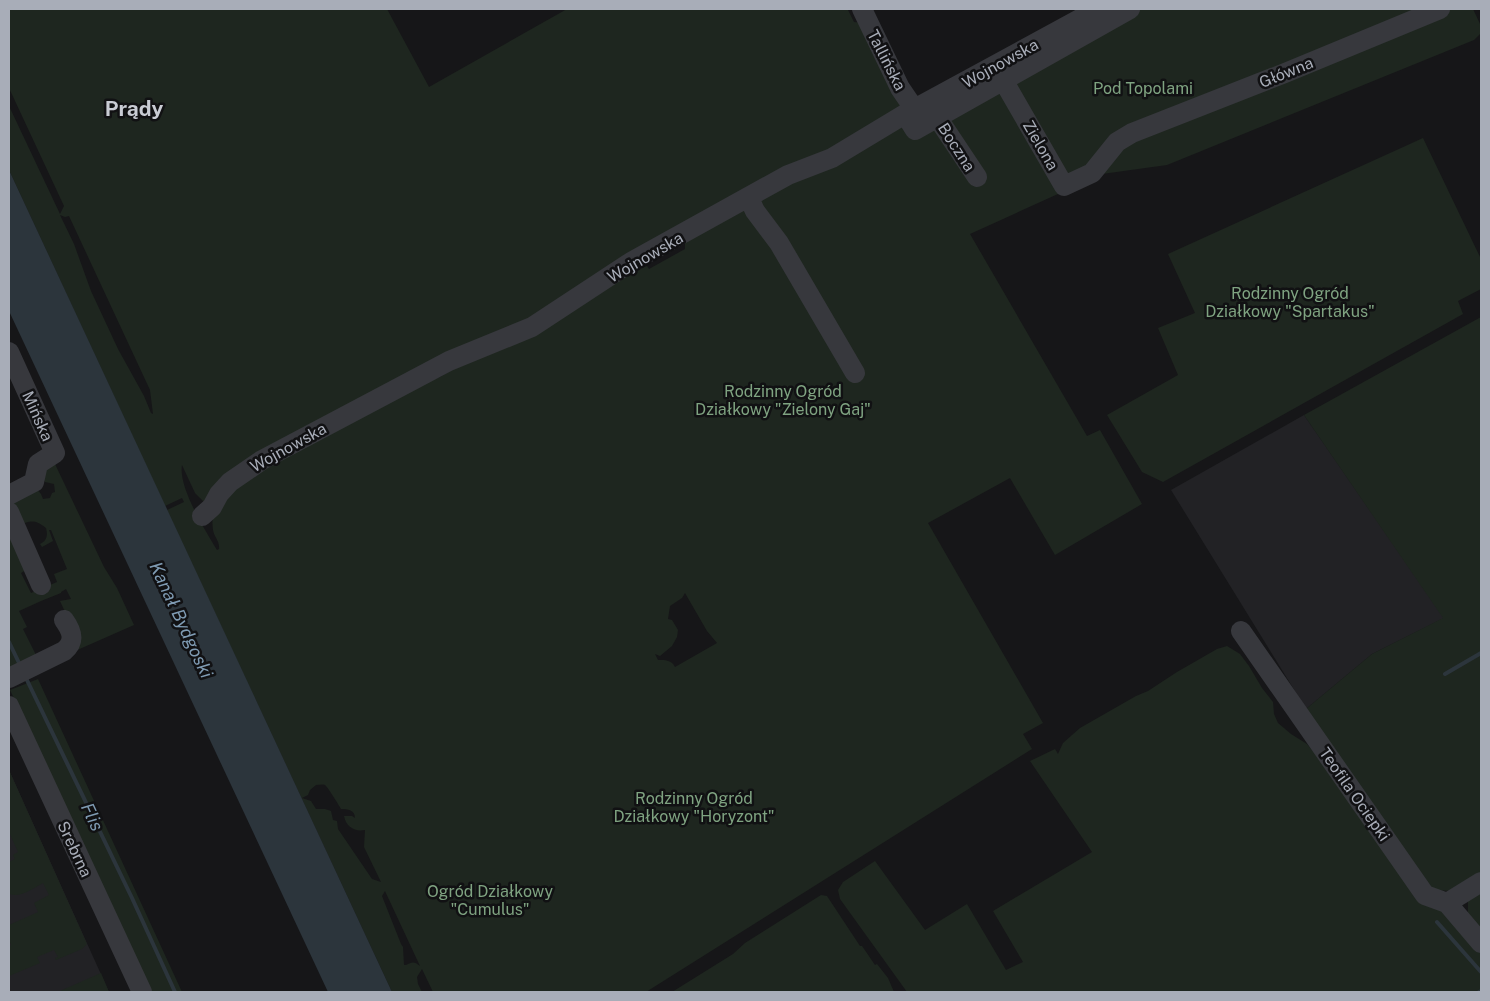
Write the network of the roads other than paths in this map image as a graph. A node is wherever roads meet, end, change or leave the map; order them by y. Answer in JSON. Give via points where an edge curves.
{"nodes":[{"id":1,"x":1098,"y":9,"type":"edge"},
{"id":2,"x":1130,"y":9,"type":"edge"},
{"id":3,"x":1440,"y":9,"type":"edge"},
{"id":4,"x":864,"y":13,"type":"edge"},
{"id":5,"x":1003,"y":80,"type":"junction"},
{"id":6,"x":937,"y":117,"type":"junction"},
{"id":7,"x":912,"y":118,"type":"junction"},
{"id":8,"x":1132,"y":133,"type":"joint"},
{"id":9,"x":977,"y":178,"type":"dead end"},
{"id":10,"x":749,"y":198,"type":"junction"},
{"id":11,"x":9,"y":352,"type":"edge"},
{"id":12,"x":855,"y":373,"type":"dead end"},
{"id":13,"x":9,"y":495,"type":"edge"},
{"id":14,"x":9,"y":512,"type":"edge"},
{"id":15,"x":202,"y":516,"type":"dead end"},
{"id":16,"x":41,"y":585,"type":"dead end"},
{"id":17,"x":64,"y":620,"type":"dead end"},
{"id":18,"x":1241,"y":631,"type":"dead end"},
{"id":19,"x":18,"y":674,"type":"edge"},
{"id":20,"x":9,"y":706,"type":"edge"},
{"id":21,"x":1481,"y":882,"type":"edge"},
{"id":22,"x":1447,"y":903,"type":"junction"},
{"id":23,"x":1481,"y":943,"type":"edge"},
{"id":24,"x":142,"y":992,"type":"edge"}],
"edges":[{"from":1,"to":7,"type":"street","name":"Wojnowska"},
{"from":2,"to":5,"type":"street","name":"Boczna"},
{"from":3,"to":8,"type":"street","name":"Główna"},
{"from":4,"to":7,"type":"street","name":"Tallińska"},
{"from":5,"to":6,"type":"street","name":"Boczna"},
{"from":5,"to":8,"type":"street","name":"Zielona","via":[[1064,186],[1092,173],[1116,142]]},
{"from":6,"to":7,"type":"street","name":"Boczna"},
{"from":6,"to":9,"type":"street","name":"Boczna"},
{"from":7,"to":10,"type":"street","name":"Wojnowska","via":[[788,176]]},
{"from":10,"to":12,"type":"street"},
{"from":10,"to":15,"type":"street","name":"Wojnowska","via":[[631,262],[532,327],[449,361],[262,460],[230,482]]},
{"from":11,"to":13,"type":"street","name":"Mińska","via":[[55,453],[38,464],[34,482]]},
{"from":14,"to":16,"type":"street"},
{"from":17,"to":19,"type":"street","via":[[72,634],[68,648]]},
{"from":18,"to":22,"type":"street","name":"Teofila Ociepki","via":[[1425,895]]},
{"from":20,"to":24,"type":"street","name":"Srebrna"},
{"from":21,"to":22,"type":"street"},
{"from":22,"to":23,"type":"street","name":"Teofila Ociepki"}]}
